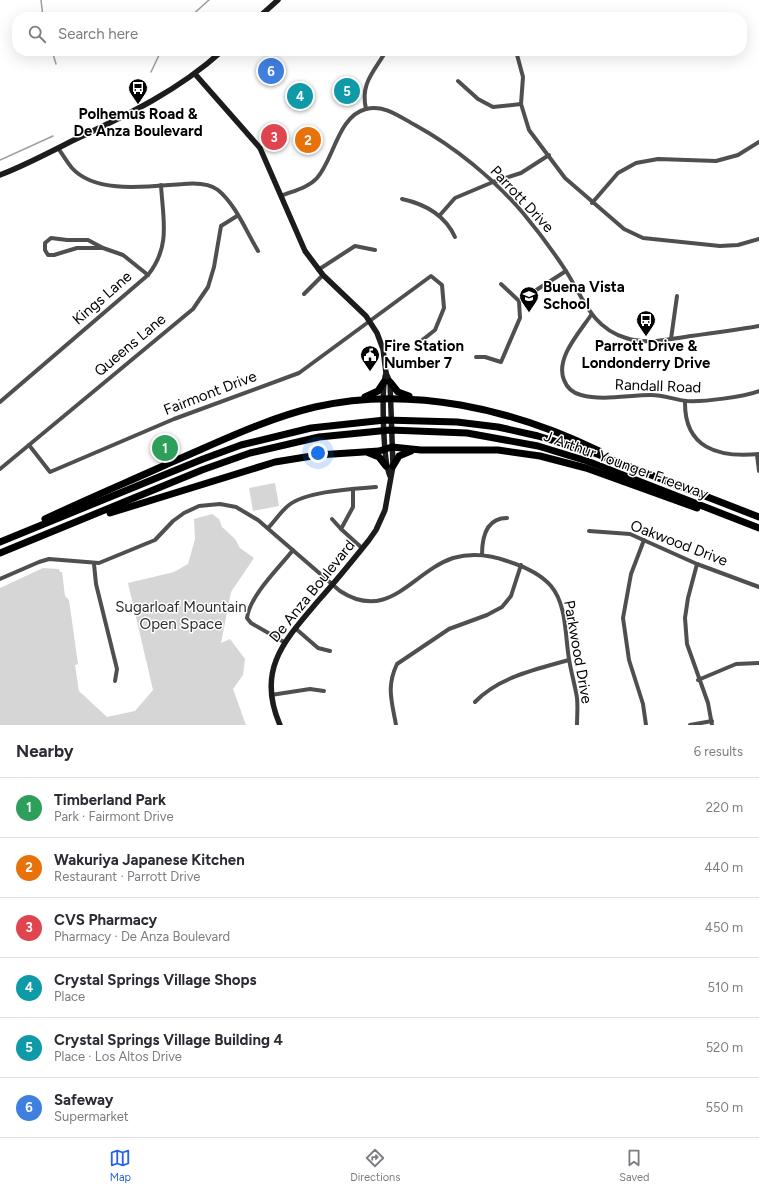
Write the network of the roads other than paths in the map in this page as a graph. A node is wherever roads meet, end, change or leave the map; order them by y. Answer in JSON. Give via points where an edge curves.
{"nodes":[{"id":1,"x":278,"y":0,"type":"edge"},
{"id":2,"x":265,"y":12,"type":"edge"},
{"id":3,"x":216,"y":56,"type":"edge"},
{"id":4,"x":383,"y":56,"type":"edge"},
{"id":5,"x":518,"y":56,"type":"edge"},
{"id":6,"x":195,"y":74,"type":"junction"},
{"id":7,"x":458,"y":81,"type":"dead end"},
{"id":8,"x":521,"y":104,"type":"junction"},
{"id":9,"x":366,"y":109,"type":"junction"},
{"id":10,"x":759,"y":142,"type":"edge"},
{"id":11,"x":58,"y":148,"type":"junction"},
{"id":12,"x":549,"y":155,"type":"junction"},
{"id":13,"x":0,"y":175,"type":"edge"},
{"id":14,"x":493,"y":182,"type":"junction"},
{"id":15,"x":161,"y":185,"type":"junction"},
{"id":16,"x":281,"y":196,"type":"junction"},
{"id":17,"x":402,"y":199,"type":"dead end"},
{"id":18,"x":592,"y":203,"type":"junction"},
{"id":19,"x":440,"y":215,"type":"junction"},
{"id":20,"x":237,"y":216,"type":"junction"},
{"id":21,"x":455,"y":237,"type":"dead end"},
{"id":22,"x":759,"y":239,"type":"edge"},
{"id":23,"x":103,"y":248,"type":"junction"},
{"id":24,"x":375,"y":250,"type":"dead end"},
{"id":25,"x":258,"y":251,"type":"dead end"},
{"id":26,"x":318,"y":270,"type":"junction"},
{"id":27,"x":566,"y":272,"type":"junction"},
{"id":28,"x":148,"y":275,"type":"junction"},
{"id":29,"x":323,"y":275,"type":"junction"},
{"id":30,"x":501,"y":284,"type":"dead end"},
{"id":31,"x":304,"y":294,"type":"dead end"},
{"id":32,"x":678,"y":296,"type":"dead end"},
{"id":33,"x":519,"y":301,"type":"junction"},
{"id":34,"x":591,"y":315,"type":"junction"},
{"id":35,"x":370,"y":320,"type":"junction"},
{"id":36,"x":759,"y":326,"type":"edge"},
{"id":37,"x":671,"y":339,"type":"junction"},
{"id":38,"x":416,"y":345,"type":"dead end"},
{"id":39,"x":476,"y":357,"type":"dead end"},
{"id":40,"x":387,"y":382,"type":"junction"},
{"id":41,"x":759,"y":391,"type":"edge"},
{"id":42,"x":387,"y":399,"type":"junction"},
{"id":43,"x":416,"y":399,"type":"junction"},
{"id":44,"x":354,"y":400,"type":"junction"},
{"id":45,"x":685,"y":401,"type":"junction"},
{"id":46,"x":0,"y":402,"type":"edge"},
{"id":47,"x":29,"y":445,"type":"junction"},
{"id":48,"x":389,"y":449,"type":"junction"},
{"id":49,"x":421,"y":450,"type":"junction"},
{"id":50,"x":361,"y":452,"type":"junction"},
{"id":51,"x":758,"y":454,"type":"edge"},
{"id":52,"x":625,"y":465,"type":"junction"},
{"id":53,"x":390,"y":466,"type":"junction"},
{"id":54,"x":0,"y":468,"type":"edge"},
{"id":55,"x":759,"y":471,"type":"edge"},
{"id":56,"x":376,"y":487,"type":"dead end"},
{"id":57,"x":353,"y":489,"type":"junction"},
{"id":58,"x":759,"y":517,"type":"edge"},
{"id":59,"x":507,"y":518,"type":"dead end"},
{"id":60,"x":332,"y":519,"type":"dead end"},
{"id":61,"x":749,"y":524,"type":"junction"},
{"id":62,"x":69,"y":525,"type":"junction"},
{"id":63,"x":268,"y":528,"type":"junction"},
{"id":64,"x":759,"y":528,"type":"edge"},
{"id":65,"x":341,"y":529,"type":"junction"},
{"id":66,"x":589,"y":531,"type":"dead end"},
{"id":67,"x":644,"y":540,"type":"junction"},
{"id":68,"x":0,"y":542,"type":"edge"},
{"id":69,"x":362,"y":548,"type":"junction"},
{"id":70,"x":293,"y":550,"type":"junction"},
{"id":71,"x":0,"y":553,"type":"edge"},
{"id":72,"x":482,"y":555,"type":"junction"},
{"id":73,"x":94,"y":564,"type":"junction"},
{"id":74,"x":697,"y":564,"type":"junction"},
{"id":75,"x":521,"y":565,"type":"junction"},
{"id":76,"x":0,"y":579,"type":"edge"},
{"id":77,"x":332,"y":584,"type":"junction"},
{"id":78,"x":759,"y":587,"type":"edge"},
{"id":79,"x":295,"y":628,"type":"junction"},
{"id":80,"x":284,"y":642,"type":"junction"},
{"id":81,"x":330,"y":651,"type":"dead end"},
{"id":82,"x":569,"y":660,"type":"junction"},
{"id":83,"x":759,"y":663,"type":"edge"},
{"id":84,"x":115,"y":680,"type":"dead end"},
{"id":85,"x":698,"y":680,"type":"junction"},
{"id":86,"x":324,"y":691,"type":"dead end"},
{"id":87,"x":271,"y":695,"type":"junction"},
{"id":88,"x":475,"y":702,"type":"dead end"},
{"id":89,"x":712,"y":723,"type":"edge"},
{"id":90,"x":280,"y":725,"type":"edge"},
{"id":91,"x":396,"y":725,"type":"edge"},
{"id":92,"x":577,"y":725,"type":"edge"},
{"id":93,"x":646,"y":725,"type":"edge"},
{"id":94,"x":690,"y":725,"type":"edge"}],
"edges":[{"from":1,"to":2,"type":"street"},
{"from":3,"to":6,"type":"street"},
{"from":4,"to":9,"type":"street","via":[[365,87]]},
{"from":5,"to":8,"type":"street","via":[[524,77]]},
{"from":6,"to":11,"type":"street","via":[[142,108]]},
{"from":6,"to":16,"type":"street","name":"De Anza Boulevard","via":[[256,142],[268,162]]},
{"from":7,"to":8,"type":"street","via":[[478,99],[493,107]]},
{"from":8,"to":12,"type":"street","via":[[529,130]]},
{"from":9,"to":14,"type":"street","name":"Parrott Drive","via":[[385,110],[421,129]]},
{"from":9,"to":16,"type":"street","via":[[354,114],[348,121],[316,179],[308,186]]},
{"from":10,"to":18,"type":"street","via":[[738,155],[716,161],[658,159],[636,163],[618,173]]},
{"from":11,"to":13,"type":"street"},
{"from":11,"to":15,"type":"street","via":[[73,169],[91,181],[129,188]]},
{"from":12,"to":14,"type":"street","via":[[521,173]]},
{"from":12,"to":18,"type":"street","via":[[565,178]]},
{"from":14,"to":19,"type":"street","via":[[455,198]]},
{"from":14,"to":27,"type":"street","name":"Parrott Drive","via":[[523,213]]},
{"from":15,"to":20,"type":"street","via":[[203,184],[217,189],[228,200]]},
{"from":15,"to":28,"type":"street","name":"Kings Lane","via":[[163,248],[156,265]]},
{"from":16,"to":26,"type":"street","name":"De Anza Boulevard","via":[[302,245]]},
{"from":17,"to":19,"type":"street"},
{"from":18,"to":22,"type":"street","via":[[624,229],[643,238],[720,246],[738,245]]},
{"from":19,"to":21,"type":"street","via":[[447,221]]},
{"from":20,"to":25,"type":"street"},
{"from":20,"to":47,"type":"street","name":"Queens Lane","via":[[222,226],[208,287],[193,308]]},
{"from":23,"to":23,"type":"street","via":[[88,240],[51,238],[45,243],[48,255],[77,248]]},
{"from":23,"to":28,"type":"street","via":[[123,255]]},
{"from":24,"to":26,"type":"street","via":[[354,246]]},
{"from":26,"to":29,"type":"street","name":"De Anza Boulevard"},
{"from":27,"to":33,"type":"street"},
{"from":27,"to":34,"type":"street","name":"Parrott Drive"},
{"from":28,"to":46,"type":"street","name":"Kings Lane"},
{"from":29,"to":31,"type":"street"},
{"from":29,"to":35,"type":"street","name":"De Anza Boulevard"},
{"from":30,"to":33,"type":"street"},
{"from":32,"to":37,"type":"street"},
{"from":33,"to":39,"type":"street","via":[[520,318],[501,362]]},
{"from":34,"to":37,"type":"street","name":"Parrott Drive","via":[[602,326],[627,338],[652,341]]},
{"from":34,"to":45,"type":"street","name":"Randall Road","via":[[563,362],[563,379],[573,392],[592,397],[666,396]]},
{"from":35,"to":38,"type":"street","name":"Fairmont Drive","via":[[431,276],[442,286],[444,308],[435,330]]},
{"from":35,"to":40,"type":"street","name":"De Anza Boulevard","via":[[382,344]]},
{"from":35,"to":47,"type":"street","name":"Fairmont Drive","via":[[299,373],[189,413],[50,472]]},
{"from":36,"to":37,"type":"street","name":"Parrott Drive"},
{"from":40,"to":42,"type":"street","name":"De Anza Boulevard"},
{"from":40,"to":43,"type":"highway","via":[[398,392]]},
{"from":40,"to":44,"type":"highway","via":[[375,394]]},
{"from":41,"to":45,"type":"street","name":"Randall Road","via":[[702,401]]},
{"from":42,"to":43,"type":"highway"},
{"from":42,"to":44,"type":"highway"},
{"from":42,"to":48,"type":"street","name":"De Anza Boulevard"},
{"from":43,"to":52,"type":"highway","via":[[463,406],[527,422],[586,444]]},
{"from":44,"to":68,"type":"highway","via":[[314,408],[261,424],[58,513]]},
{"from":45,"to":51,"type":"street","via":[[687,427],[699,441],[727,454]]},
{"from":47,"to":54,"type":"street","name":"Queens Lane"},
{"from":48,"to":49,"type":"highway"},
{"from":48,"to":50,"type":"highway"},
{"from":48,"to":53,"type":"street","name":"De Anza Boulevard"},
{"from":49,"to":53,"type":"highway","via":[[400,454]]},
{"from":49,"to":61,"type":"highway","via":[[498,450],[547,457]]},
{"from":50,"to":53,"type":"highway","via":[[378,456]]},
{"from":50,"to":62,"type":"highway","via":[[310,456],[270,463]]},
{"from":51,"to":55,"type":"street"},
{"from":52,"to":58,"type":"highway","name":"J Arthur Younger Freeway"},
{"from":52,"to":68,"type":"highway","name":"J Arthur Younger Freeway","via":[[568,444],[518,431],[462,422],[373,421],[301,430],[236,447]]},
{"from":53,"to":69,"type":"street","name":"De Anza Boulevard","via":[[388,500],[376,530]]},
{"from":56,"to":57,"type":"street"},
{"from":57,"to":63,"type":"street","via":[[332,491],[294,502],[282,511]]},
{"from":57,"to":65,"type":"street","via":[[353,507]]},
{"from":59,"to":72,"type":"street","via":[[498,518],[488,526],[483,538]]},
{"from":60,"to":65,"type":"street"},
{"from":61,"to":62,"type":"highway","name":"J Arthur Younger Freeway","via":[[543,447],[478,434],[374,430],[309,438],[250,453]]},
{"from":61,"to":64,"type":"highway","name":"J Arthur Younger Freeway"},
{"from":62,"to":71,"type":"highway","name":"J Arthur Younger Freeway"},
{"from":63,"to":70,"type":"street","name":"Parkwood Drive"},
{"from":63,"to":73,"type":"street","name":"Parkwood Drive","via":[[236,507],[204,505],[179,516],[159,537],[150,542]]},
{"from":65,"to":69,"type":"street"},
{"from":66,"to":67,"type":"street","name":"Oakwood Drive","via":[[630,534]]},
{"from":67,"to":74,"type":"street","name":"Oakwood Drive"},
{"from":67,"to":93,"type":"street","via":[[631,574],[623,618],[629,660],[643,704]]},
{"from":69,"to":77,"type":"street","name":"De Anza Boulevard"},
{"from":70,"to":77,"type":"street","name":"Parkwood Drive"},
{"from":70,"to":80,"type":"street","via":[[260,591],[247,618],[251,623]]},
{"from":72,"to":75,"type":"street","name":"Parkwood Drive"},
{"from":72,"to":77,"type":"street","name":"Parkwood Drive","via":[[454,558],[397,595],[380,600],[355,599]]},
{"from":73,"to":76,"type":"street","name":"Parkwood Drive","via":[[48,559]]},
{"from":73,"to":84,"type":"street","via":[[96,584],[117,669]]},
{"from":74,"to":78,"type":"street","name":"Oakwood Drive"},
{"from":74,"to":85,"type":"street","via":[[685,618],[687,644]]},
{"from":75,"to":82,"type":"street","name":"Parkwood Drive","via":[[537,573],[552,586],[560,602]]},
{"from":75,"to":91,"type":"street","via":[[511,596],[502,607],[449,629],[397,664],[389,688]]},
{"from":77,"to":79,"type":"street","name":"De Anza Boulevard"},
{"from":79,"to":80,"type":"street","name":"De Anza Boulevard"},
{"from":79,"to":81,"type":"street","via":[[318,648]]},
{"from":80,"to":87,"type":"street","name":"De Anza Boulevard","via":[[273,665]]},
{"from":82,"to":88,"type":"street","via":[[529,671],[486,691]]},
{"from":82,"to":92,"type":"street","name":"Parkwood Drive","via":[[577,698]]},
{"from":83,"to":85,"type":"street","via":[[736,664]]},
{"from":85,"to":89,"type":"street","via":[[708,703]]},
{"from":86,"to":87,"type":"street","via":[[310,689]]},
{"from":87,"to":90,"type":"street","name":"De Anza Boulevard"},
{"from":89,"to":94,"type":"street"}]}
